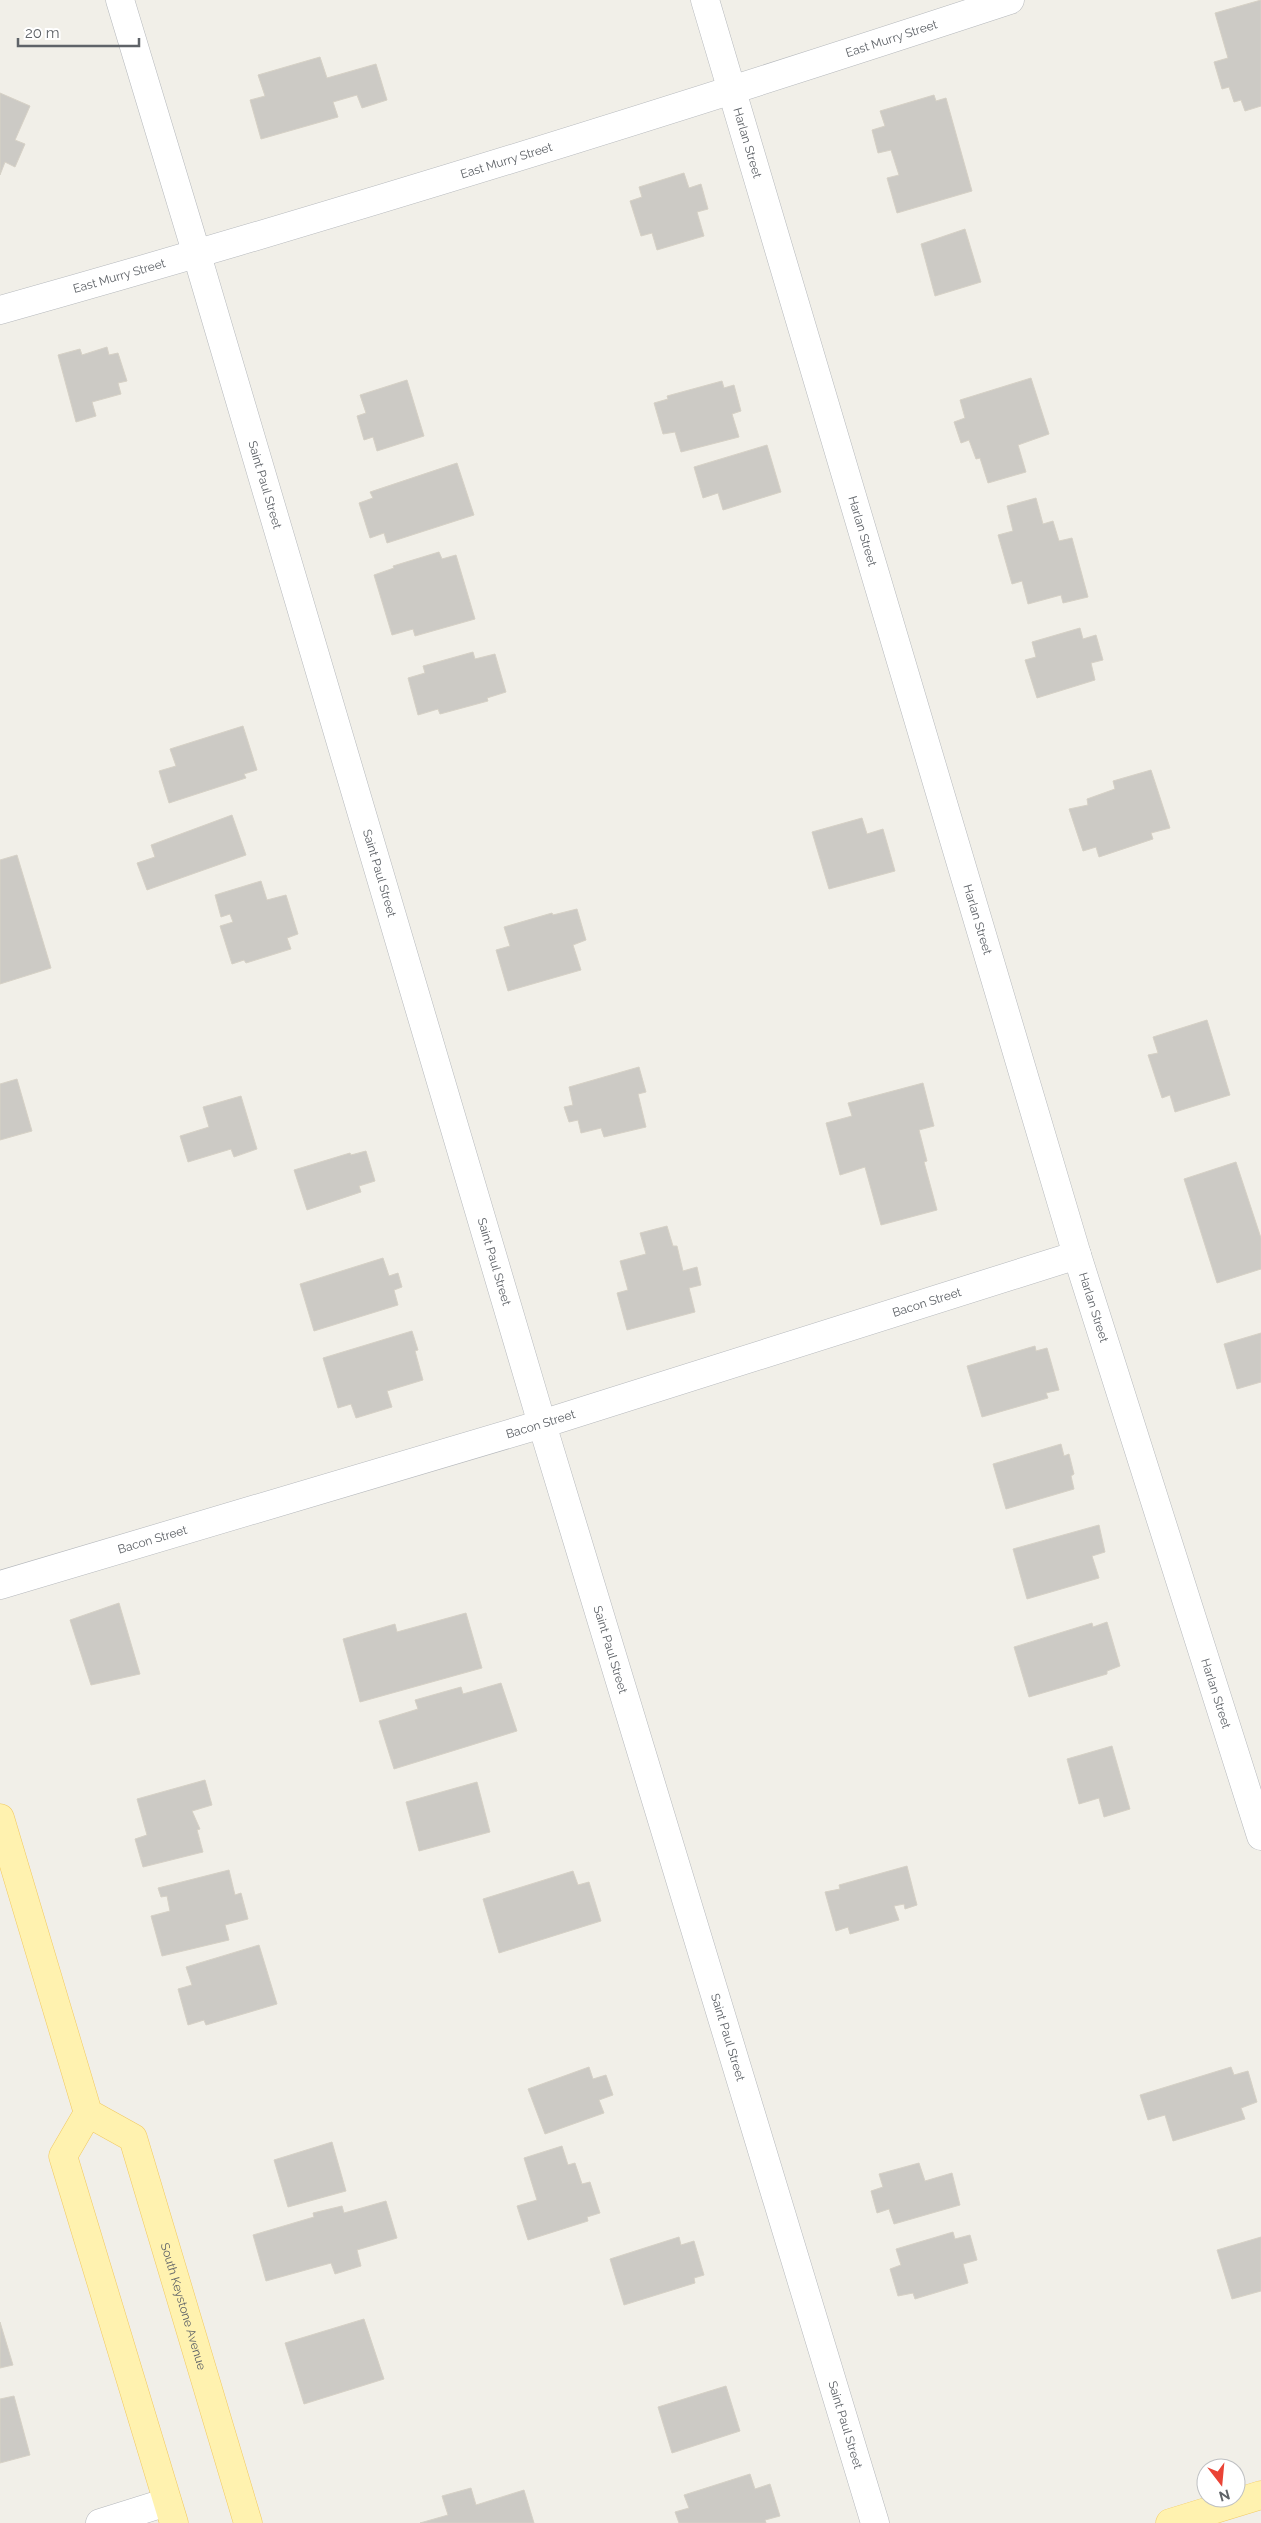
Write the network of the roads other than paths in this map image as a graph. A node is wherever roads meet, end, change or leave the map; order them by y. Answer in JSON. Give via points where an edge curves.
{"nodes":[{"id":1,"x":120,"y":0,"type":"edge"},
{"id":2,"x":704,"y":0,"type":"edge"},
{"id":3,"x":1010,"y":0,"type":"edge"},
{"id":4,"x":732,"y":92,"type":"junction"},
{"id":5,"x":197,"y":255,"type":"junction"},
{"id":6,"x":0,"y":310,"type":"edge"},
{"id":7,"x":1077,"y":1255,"type":"junction"},
{"id":8,"x":542,"y":1424,"type":"junction"},
{"id":9,"x":0,"y":1585,"type":"edge"},
{"id":10,"x":0,"y":1818,"type":"edge"},
{"id":11,"x":1261,"y":1836,"type":"edge"},
{"id":12,"x":88,"y":2113,"type":"junction"},
{"id":13,"x":1261,"y":2495,"type":"edge"},
{"id":14,"x":170,"y":2512,"type":"edge"},
{"id":15,"x":100,"y":2523,"type":"edge"},
{"id":16,"x":248,"y":2523,"type":"edge"},
{"id":17,"x":875,"y":2523,"type":"edge"},
{"id":18,"x":1170,"y":2523,"type":"edge"}],
"edges":[{"from":1,"to":5,"type":"street","name":"Saint Paul Street"},
{"from":2,"to":4,"type":"street","name":"Harlan Street"},
{"from":3,"to":4,"type":"street","name":"East Murry Street"},
{"from":4,"to":5,"type":"street","name":"East Murry Street"},
{"from":4,"to":7,"type":"street","name":"Harlan Street"},
{"from":5,"to":6,"type":"street","name":"East Murry Street"},
{"from":5,"to":8,"type":"street","name":"Saint Paul Street"},
{"from":7,"to":8,"type":"street","name":"Bacon Street"},
{"from":7,"to":11,"type":"street","name":"Harlan Street"},
{"from":8,"to":9,"type":"street","name":"Bacon Street"},
{"from":8,"to":17,"type":"street","name":"Saint Paul Street"},
{"from":10,"to":12,"type":"main road"},
{"from":12,"to":14,"type":"main road","via":[[63,2156]]},
{"from":12,"to":16,"type":"main road","name":"South Keystone Avenue","via":[[133,2138]]},
{"from":13,"to":18,"type":"main road"},
{"from":14,"to":15,"type":"street"}]}
